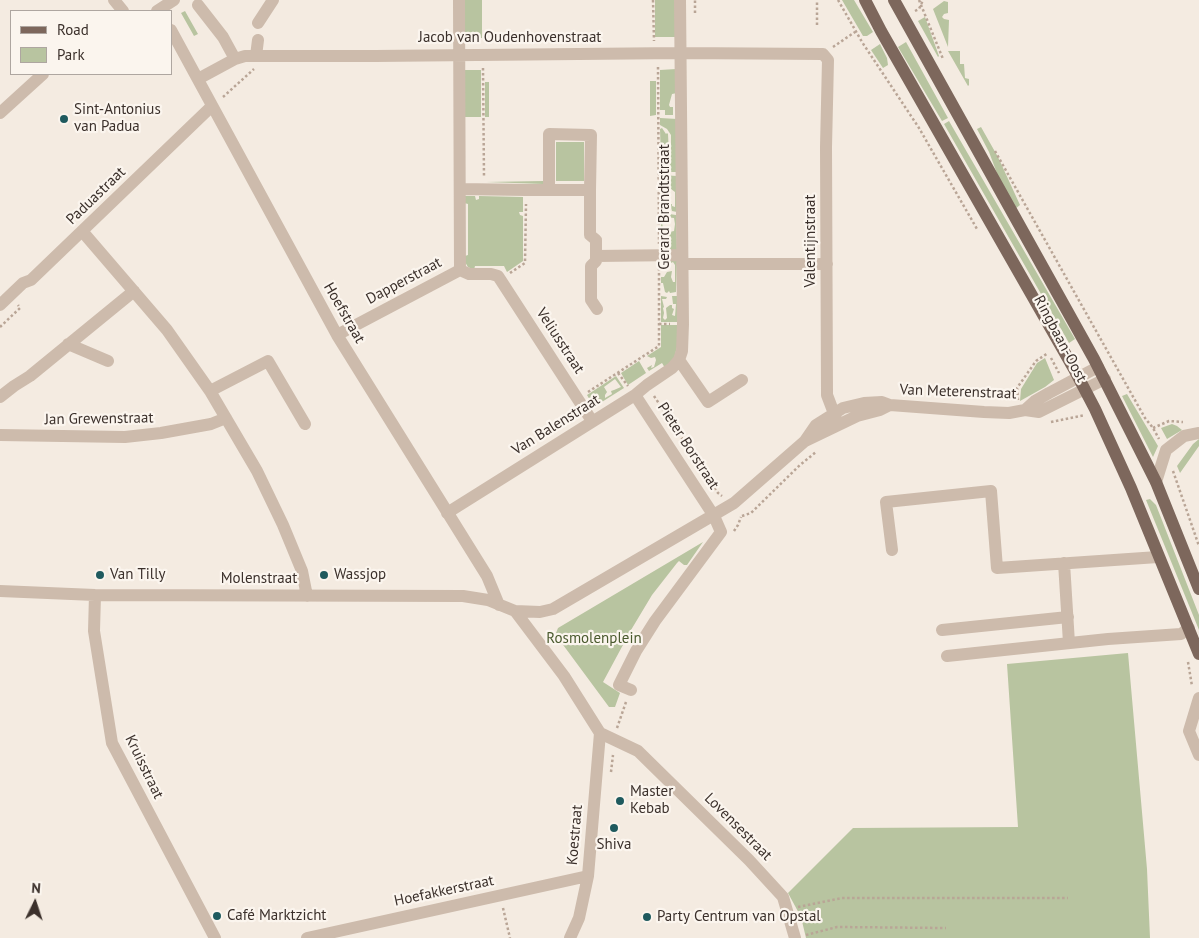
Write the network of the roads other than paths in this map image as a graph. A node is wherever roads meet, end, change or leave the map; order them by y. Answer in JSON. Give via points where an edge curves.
{"nodes":[{"id":1,"x":174,"y":0,"type":"edge"},
{"id":2,"x":273,"y":0,"type":"edge"},
{"id":3,"x":459,"y":0,"type":"edge"},
{"id":4,"x":680,"y":0,"type":"edge"},
{"id":5,"x":865,"y":0,"type":"edge"},
{"id":6,"x":894,"y":0,"type":"edge"},
{"id":7,"x":198,"y":5,"type":"dead end"},
{"id":8,"x":158,"y":8,"type":"edge"},
{"id":9,"x":258,"y":23,"type":"dead end"},
{"id":10,"x":172,"y":32,"type":"edge"},
{"id":11,"x":258,"y":40,"type":"dead end"},
{"id":12,"x":680,"y":52,"type":"junction"},
{"id":13,"x":460,"y":54,"type":"junction"},
{"id":14,"x":256,"y":56,"type":"junction"},
{"id":15,"x":827,"y":56,"type":"joint"},
{"id":16,"x":235,"y":59,"type":"junction"},
{"id":17,"x":42,"y":75,"type":"edge"},
{"id":18,"x":198,"y":79,"type":"junction"},
{"id":19,"x":212,"y":106,"type":"junction"},
{"id":20,"x":0,"y":113,"type":"edge"},
{"id":21,"x":460,"y":189,"type":"junction"},
{"id":22,"x":549,"y":190,"type":"junction"},
{"id":23,"x":590,"y":190,"type":"junction"},
{"id":24,"x":82,"y":231,"type":"junction"},
{"id":25,"x":596,"y":256,"type":"junction"},
{"id":26,"x":682,"y":260,"type":"junction"},
{"id":27,"x":827,"y":264,"type":"junction"},
{"id":28,"x":460,"y":270,"type":"junction"},
{"id":29,"x":134,"y":292,"type":"junction"},
{"id":30,"x":0,"y":305,"type":"edge"},
{"id":31,"x":597,"y":309,"type":"dead end"},
{"id":32,"x":336,"y":335,"type":"junction"},
{"id":33,"x":68,"y":344,"type":"junction"},
{"id":34,"x":679,"y":360,"type":"junction"},
{"id":35,"x":108,"y":361,"type":"dead end"},
{"id":36,"x":1098,"y":367,"type":"junction"},
{"id":37,"x":1078,"y":377,"type":"junction"},
{"id":38,"x":1104,"y":379,"type":"junction"},
{"id":39,"x":742,"y":380,"type":"dead end"},
{"id":40,"x":1085,"y":389,"type":"junction"},
{"id":41,"x":210,"y":390,"type":"junction"},
{"id":42,"x":635,"y":395,"type":"junction"},
{"id":43,"x":0,"y":397,"type":"edge"},
{"id":44,"x":1025,"y":410,"type":"junction"},
{"id":45,"x":226,"y":418,"type":"junction"},
{"id":46,"x":836,"y":418,"type":"junction"},
{"id":47,"x":592,"y":421,"type":"junction"},
{"id":48,"x":305,"y":424,"type":"dead end"},
{"id":49,"x":1199,"y":433,"type":"edge"},
{"id":50,"x":0,"y":435,"type":"edge"},
{"id":51,"x":1156,"y":482,"type":"junction"},
{"id":52,"x":447,"y":513,"type":"junction"},
{"id":53,"x":714,"y":516,"type":"junction"},
{"id":54,"x":892,"y":550,"type":"dead end"},
{"id":55,"x":1158,"y":558,"type":"junction"},
{"id":56,"x":1064,"y":563,"type":"junction"},
{"id":57,"x":1199,"y":589,"type":"edge"},
{"id":58,"x":0,"y":591,"type":"edge"},
{"id":59,"x":95,"y":594,"type":"junction"},
{"id":60,"x":307,"y":596,"type":"junction"},
{"id":61,"x":499,"y":605,"type":"junction"},
{"id":62,"x":515,"y":611,"type":"junction"},
{"id":63,"x":1068,"y":617,"type":"junction"},
{"id":64,"x":1189,"y":628,"type":"junction"},
{"id":65,"x":942,"y":630,"type":"dead end"},
{"id":66,"x":1069,"y":643,"type":"junction"},
{"id":67,"x":1193,"y":655,"type":"edge"},
{"id":68,"x":948,"y":656,"type":"dead end"},
{"id":69,"x":631,"y":690,"type":"road end"},
{"id":70,"x":1198,"y":702,"type":"edge"},
{"id":71,"x":600,"y":733,"type":"junction"},
{"id":72,"x":1199,"y":755,"type":"edge"},
{"id":73,"x":588,"y":876,"type":"junction"},
{"id":74,"x":215,"y":938,"type":"edge"},
{"id":75,"x":307,"y":938,"type":"edge"},
{"id":76,"x":570,"y":938,"type":"edge"},
{"id":77,"x":795,"y":938,"type":"edge"}],
"edges":[{"from":1,"to":8,"type":"street"},
{"from":2,"to":9,"type":"street"},
{"from":3,"to":13,"type":"street"},
{"from":4,"to":12,"type":"street","name":"Gerard Brandtstraat"},
{"from":5,"to":37,"type":"main road","name":"Ringbaan-Oost"},
{"from":6,"to":36,"type":"main road","name":"Ringbaan-Oost"},
{"from":7,"to":16,"type":"street","via":[[224,37]]},
{"from":10,"to":18,"type":"street","name":"Hoefstraat"},
{"from":11,"to":14,"type":"street"},
{"from":12,"to":13,"type":"street","name":"Jacob van Oudenhovenstraat"},
{"from":12,"to":15,"type":"street","name":"Jacob van Oudenhovenstraat","via":[[818,52]]},
{"from":12,"to":26,"type":"street","name":"Gerard Brandtstraat"},
{"from":13,"to":14,"type":"street","name":"Jacob van Oudenhovenstraat"},
{"from":13,"to":21,"type":"street"},
{"from":14,"to":16,"type":"street","name":"Jacob van Oudenhovenstraat"},
{"from":15,"to":27,"type":"street","name":"Valentijnstraat"},
{"from":16,"to":18,"type":"street","name":"Jacob van Oudenhovenstraat"},
{"from":17,"to":20,"type":"street"},
{"from":18,"to":19,"type":"street","name":"Hoefstraat"},
{"from":19,"to":24,"type":"street","name":"Paduastraat"},
{"from":19,"to":32,"type":"street","name":"Hoefstraat"},
{"from":21,"to":22,"type":"street"},
{"from":21,"to":28,"type":"street"},
{"from":22,"to":23,"type":"street"},
{"from":22,"to":23,"type":"street","via":[[549,134],[591,135]]},
{"from":23,"to":25,"type":"street","via":[[590,235],[596,240]]},
{"from":24,"to":29,"type":"street"},
{"from":24,"to":30,"type":"street","name":"Paduastraat"},
{"from":25,"to":26,"type":"street"},
{"from":25,"to":31,"type":"street","via":[[592,266],[591,300]]},
{"from":26,"to":27,"type":"street"},
{"from":26,"to":34,"type":"street","name":"Gerard Brandtstraat","via":[[683,324]]},
{"from":27,"to":46,"type":"street","name":"Valentijnstraat","via":[[827,396]]},
{"from":28,"to":32,"type":"street","name":"Dapperstraat"},
{"from":28,"to":47,"type":"street","name":"Veliusstraat","via":[[469,274],[496,275],[501,279]]},
{"from":29,"to":33,"type":"street"},
{"from":29,"to":41,"type":"street","via":[[167,330]]},
{"from":32,"to":52,"type":"street","name":"Hoefstraat"},
{"from":33,"to":35,"type":"street"},
{"from":33,"to":43,"type":"street"},
{"from":34,"to":39,"type":"street","via":[[708,402]]},
{"from":34,"to":42,"type":"street","name":"Van Balenstraat"},
{"from":36,"to":37,"type":"street","name":"Van Meterenstraat"},
{"from":36,"to":38,"type":"main road","name":"Ringbaan-Oost"},
{"from":37,"to":40,"type":"main road","name":"Ringbaan-Oost"},
{"from":37,"to":44,"type":"street","name":"Van Meterenstraat"},
{"from":38,"to":40,"type":"street","name":"Ringbaan-Oost"},
{"from":38,"to":51,"type":"main road","name":"Ringbaan-Oost"},
{"from":40,"to":44,"type":"street","name":"Van Meterenstraat","via":[[1039,412]]},
{"from":40,"to":55,"type":"main road","name":"Ringbaan-Oost","via":[[1131,488]]},
{"from":41,"to":45,"type":"street"},
{"from":41,"to":48,"type":"street","via":[[268,361]]},
{"from":42,"to":47,"type":"street","name":"Van Balenstraat"},
{"from":42,"to":53,"type":"street","name":"Pieter Borstraat"},
{"from":44,"to":46,"type":"street","name":"Van Meterenstraat","via":[[1009,413],[890,405],[857,416]]},
{"from":45,"to":50,"type":"street","name":"Jan Grewenstraat","via":[[170,432],[125,437]]},
{"from":45,"to":60,"type":"street","via":[[283,525],[302,571]]},
{"from":46,"to":53,"type":"street","via":[[816,425],[784,461]]},
{"from":47,"to":52,"type":"street","name":"Van Balenstraat"},
{"from":49,"to":51,"type":"street","via":[[1184,436],[1166,450]]},
{"from":51,"to":57,"type":"main road","name":"Ringbaan-Oost"},
{"from":52,"to":61,"type":"street","name":"Hoefstraat","via":[[487,576]]},
{"from":53,"to":62,"type":"street","via":[[553,609]]},
{"from":53,"to":69,"type":"street","via":[[721,532],[636,651],[619,685]]},
{"from":54,"to":56,"type":"street","via":[[886,502],[991,491],[997,568]]},
{"from":55,"to":56,"type":"street"},
{"from":55,"to":64,"type":"main road","name":"Ringbaan-Oost"},
{"from":56,"to":63,"type":"street"},
{"from":58,"to":59,"type":"street","name":"Molenstraat"},
{"from":59,"to":60,"type":"street","name":"Molenstraat"},
{"from":59,"to":74,"type":"street","name":"Kruisstraat","via":[[94,631],[112,743]]},
{"from":60,"to":61,"type":"street","name":"Molenstraat","via":[[463,596]]},
{"from":61,"to":62,"type":"street","name":"Molenstraat"},
{"from":62,"to":71,"type":"street","via":[[564,676]]},
{"from":63,"to":65,"type":"street"},
{"from":63,"to":66,"type":"street"},
{"from":64,"to":66,"type":"street","via":[[1181,634]]},
{"from":64,"to":67,"type":"main road","name":"Ringbaan-Oost"},
{"from":66,"to":68,"type":"street"},
{"from":70,"to":72,"type":"street","via":[[1189,731]]},
{"from":71,"to":73,"type":"street","name":"Koestraat"},
{"from":71,"to":77,"type":"street","name":"Lovensestraat","via":[[638,751],[749,860],[783,897]]},
{"from":73,"to":75,"type":"street","name":"Hoefakkerstraat"},
{"from":73,"to":76,"type":"street","name":"Koestraat","via":[[579,918]]}]}
